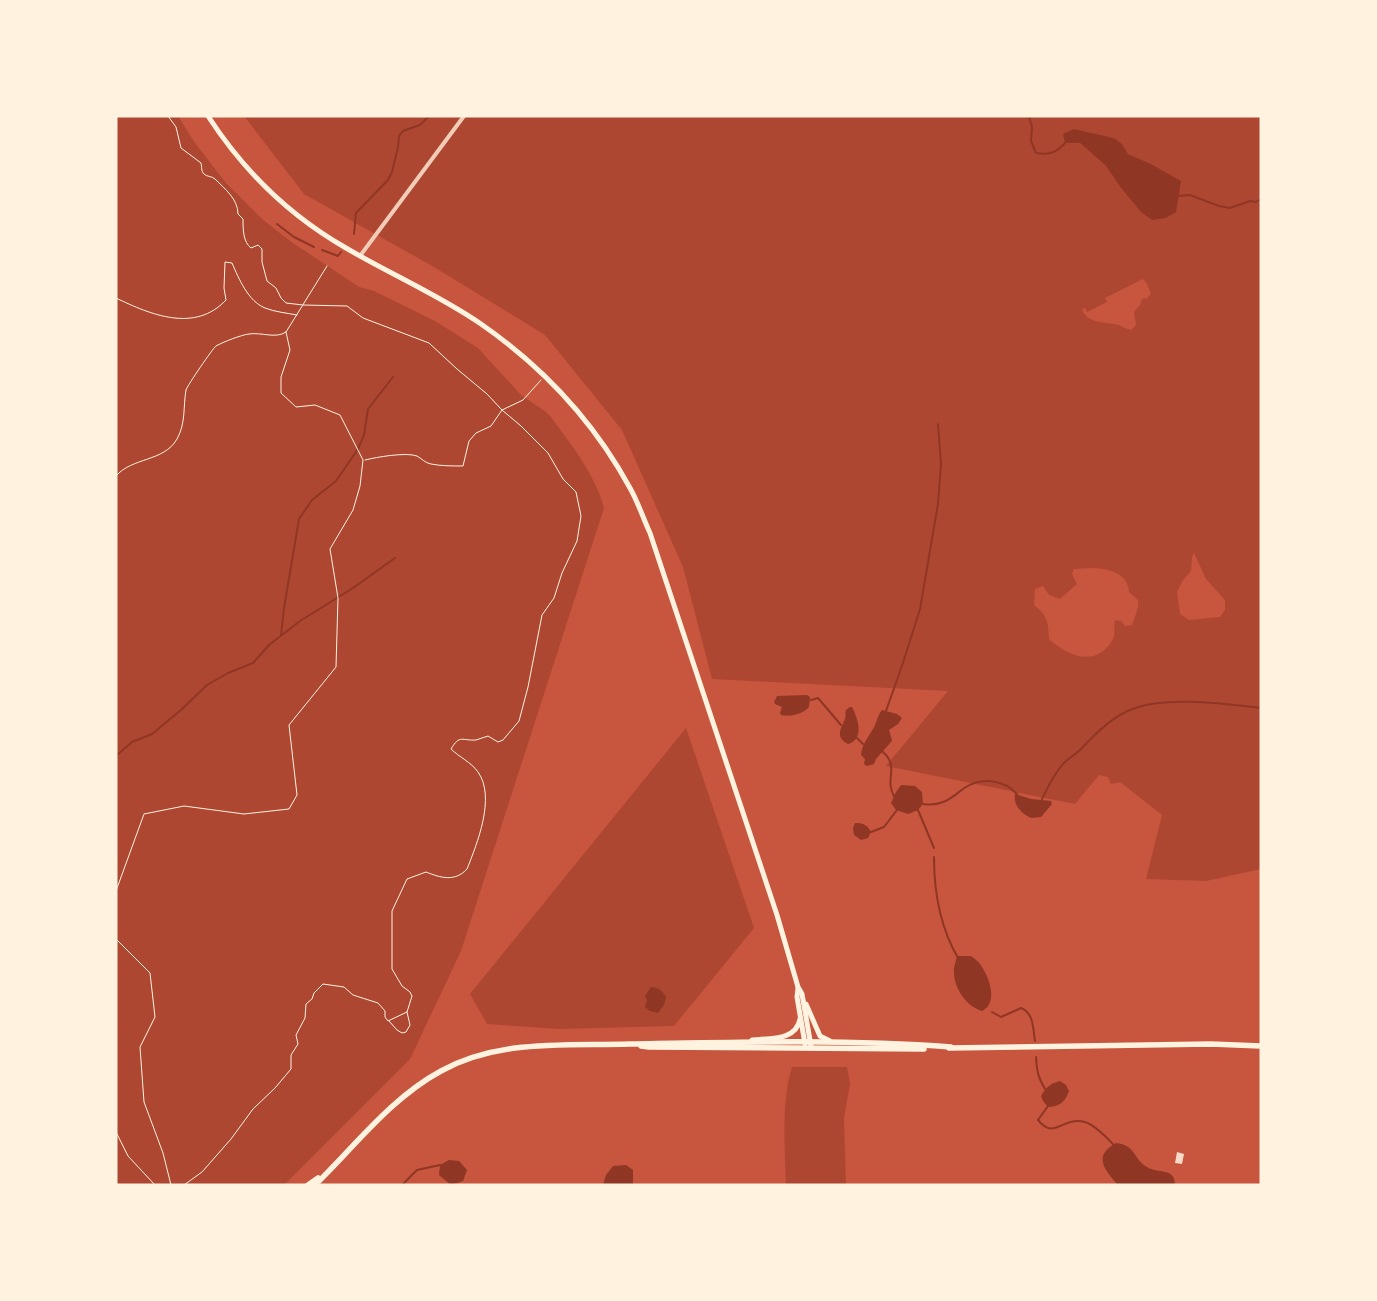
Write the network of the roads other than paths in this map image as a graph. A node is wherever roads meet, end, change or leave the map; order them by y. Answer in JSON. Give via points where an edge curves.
{"nodes":[{"id":1,"x":208,"y":116,"type":"edge"},
{"id":2,"x":464,"y":116,"type":"edge"},
{"id":3,"x":360,"y":256,"type":"junction"},
{"id":4,"x":798,"y":987,"type":"junction"},
{"id":5,"x":802,"y":994,"type":"junction"},
{"id":6,"x":800,"y":1019,"type":"junction"},
{"id":7,"x":730,"y":1042,"type":"junction"},
{"id":8,"x":837,"y":1042,"type":"junction"},
{"id":9,"x":632,"y":1044,"type":"junction"},
{"id":10,"x":808,"y":1045,"type":"junction"},
{"id":11,"x":1261,"y":1046,"type":"edge"},
{"id":12,"x":951,"y":1048,"type":"junction"},
{"id":13,"x":330,"y":1170,"type":"junction"},
{"id":14,"x":308,"y":1185,"type":"edge"},
{"id":15,"x":315,"y":1185,"type":"edge"}],
"edges":[{"from":1,"to":3,"type":"main road","via":[[249,171],[282,204]]},
{"from":2,"to":3,"type":"street"},
{"from":3,"to":4,"type":"main road","via":[[480,323],[516,349],[579,411],[630,488],[650,533]]},
{"from":4,"to":5,"type":"main road"},
{"from":4,"to":6,"type":"main road"},
{"from":5,"to":8,"type":"main road","via":[[820,1036]]},
{"from":5,"to":10,"type":"main road"},
{"from":6,"to":7,"type":"main road","via":[[798,1028],[786,1036]]},
{"from":6,"to":10,"type":"main road"},
{"from":7,"to":9,"type":"main road"},
{"from":7,"to":10,"type":"main road"},
{"from":8,"to":10,"type":"main road"},
{"from":8,"to":12,"type":"main road"},
{"from":9,"to":10,"type":"main road","via":[[649,1047]]},
{"from":9,"to":13,"type":"main road","via":[[512,1048],[485,1053],[456,1064],[428,1078],[402,1098]]},
{"from":10,"to":12,"type":"main road"},
{"from":11,"to":12,"type":"main road"},
{"from":13,"to":14,"type":"main road"},
{"from":13,"to":15,"type":"main road"}]}
